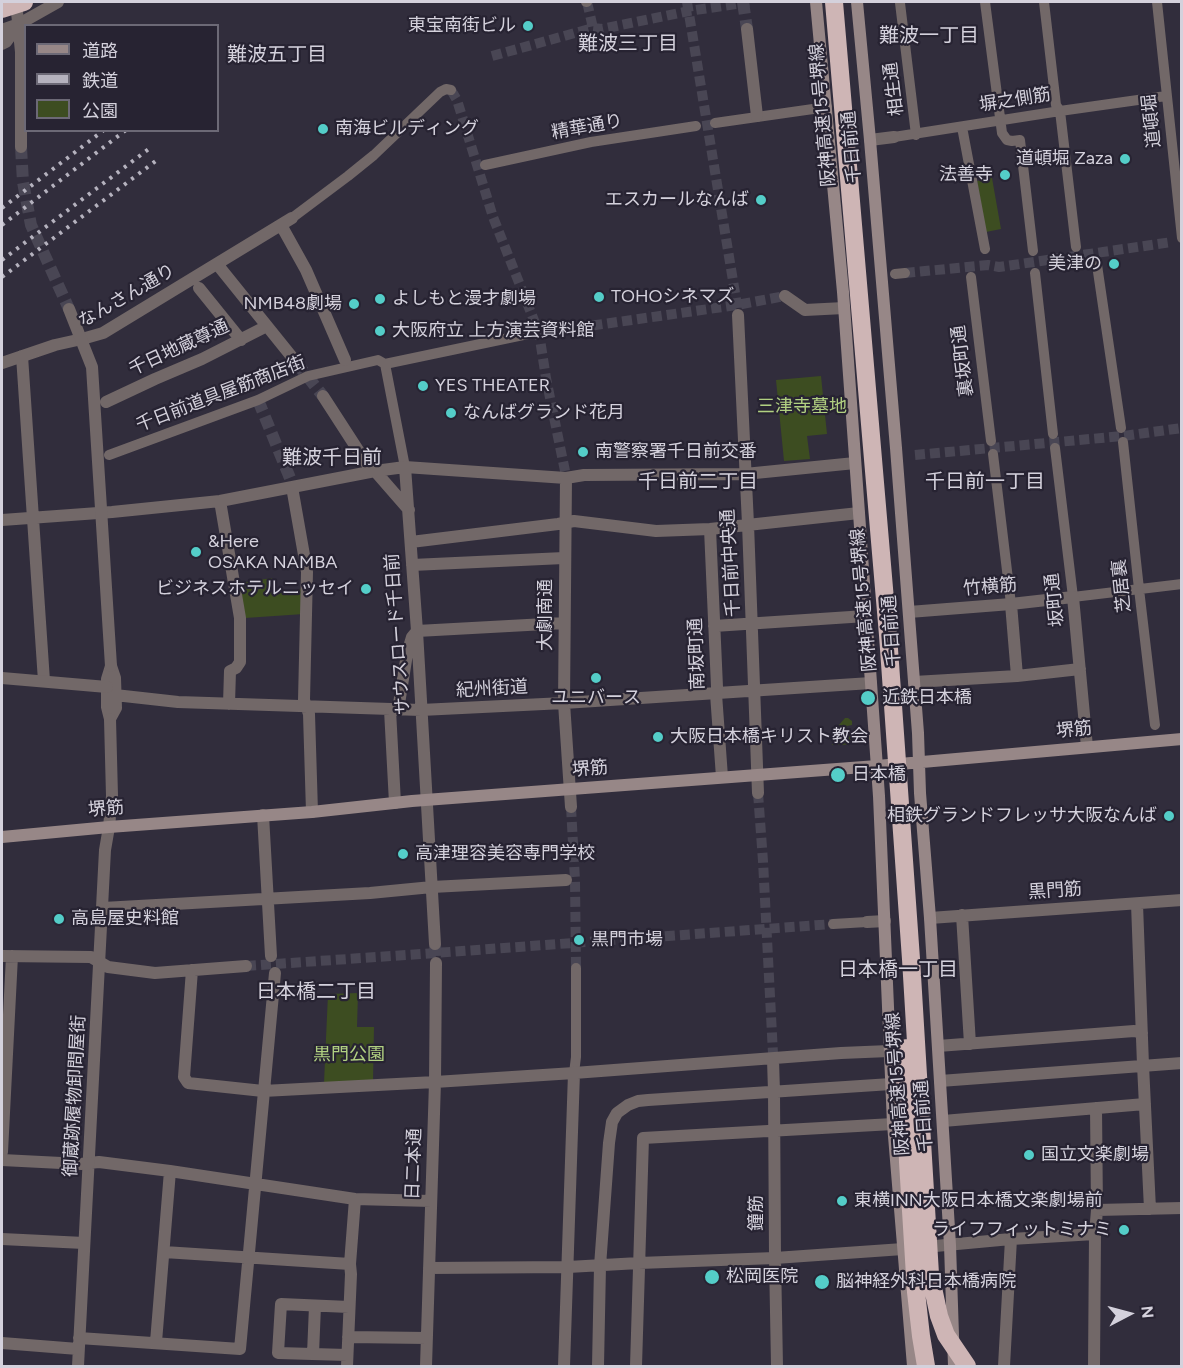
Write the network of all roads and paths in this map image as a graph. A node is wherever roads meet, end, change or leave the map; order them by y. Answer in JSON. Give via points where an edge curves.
{"nodes":[{"id":1,"x":16,"y":2,"type":"edge"},
{"id":2,"x":24,"y":2,"type":"edge"},
{"id":3,"x":58,"y":2,"type":"edge"},
{"id":4,"x":816,"y":2,"type":"edge"},
{"id":5,"x":834,"y":2,"type":"edge"},
{"id":6,"x":840,"y":2,"type":"edge"},
{"id":7,"x":857,"y":2,"type":"edge"},
{"id":8,"x":985,"y":2,"type":"edge"},
{"id":9,"x":1044,"y":2,"type":"edge"},
{"id":10,"x":1157,"y":2,"type":"edge"},
{"id":11,"x":900,"y":3,"type":"dead end"},
{"id":12,"x":2,"y":9,"type":"edge"},
{"id":13,"x":19,"y":24,"type":"junction"},
{"id":14,"x":747,"y":29,"type":"tunnel mouth"},
{"id":15,"x":2,"y":30,"type":"edge"},
{"id":16,"x":2,"y":44,"type":"edge"},
{"id":17,"x":840,"y":67,"type":"junction"},
{"id":18,"x":451,"y":90,"type":"dead end"},
{"id":19,"x":1166,"y":96,"type":"junction"},
{"id":20,"x":826,"y":108,"type":"junction"},
{"id":21,"x":1060,"y":111,"type":"junction"},
{"id":22,"x":757,"y":116,"type":"junction"},
{"id":23,"x":1000,"y":120,"type":"junction"},
{"id":24,"x":715,"y":123,"type":"dead end"},
{"id":25,"x":696,"y":126,"type":"dead end"},
{"id":26,"x":962,"y":127,"type":"junction"},
{"id":27,"x":916,"y":135,"type":"junction"},
{"id":28,"x":894,"y":137,"type":"joint"},
{"id":29,"x":870,"y":140,"type":"junction"},
{"id":30,"x":21,"y":147,"type":"tunnel mouth"},
{"id":31,"x":485,"y":165,"type":"dead end"},
{"id":32,"x":292,"y":218,"type":"joint"},
{"id":33,"x":281,"y":225,"type":"junction"},
{"id":34,"x":1178,"y":240,"type":"edge"},
{"id":35,"x":1076,"y":247,"type":"dead end"},
{"id":36,"x":985,"y":249,"type":"dead end"},
{"id":37,"x":1033,"y":251,"type":"dead end"},
{"id":38,"x":217,"y":264,"type":"junction"},
{"id":39,"x":1096,"y":265,"type":"dead end"},
{"id":40,"x":1035,"y":273,"type":"dead end"},
{"id":41,"x":971,"y":278,"type":"dead end"},
{"id":42,"x":199,"y":288,"type":"dead end"},
{"id":43,"x":785,"y":296,"type":"tunnel mouth"},
{"id":44,"x":844,"y":308,"type":"junction"},
{"id":45,"x":69,"y":309,"type":"tunnel mouth"},
{"id":46,"x":738,"y":315,"type":"tunnel mouth"},
{"id":47,"x":267,"y":326,"type":"junction"},
{"id":48,"x":528,"y":334,"type":"tunnel mouth"},
{"id":49,"x":82,"y":339,"type":"junction"},
{"id":50,"x":241,"y":340,"type":"junction"},
{"id":51,"x":22,"y":356,"type":"junction"},
{"id":52,"x":345,"y":360,"type":"dead end"},
{"id":53,"x":296,"y":362,"type":"tunnel mouth"},
{"id":54,"x":381,"y":362,"type":"junction"},
{"id":55,"x":2,"y":363,"type":"edge"},
{"id":56,"x":323,"y":396,"type":"tunnel mouth"},
{"id":57,"x":106,"y":402,"type":"dead end"},
{"id":58,"x":1121,"y":428,"type":"dead end"},
{"id":59,"x":1053,"y":434,"type":"dead end"},
{"id":60,"x":991,"y":441,"type":"dead end"},
{"id":61,"x":1123,"y":442,"type":"dead end"},
{"id":62,"x":1055,"y":448,"type":"dead end"},
{"id":63,"x":993,"y":454,"type":"dead end"},
{"id":64,"x":111,"y":455,"type":"dead end"},
{"id":65,"x":855,"y":463,"type":"junction"},
{"id":66,"x":405,"y":467,"type":"junction"},
{"id":67,"x":375,"y":471,"type":"junction"},
{"id":68,"x":565,"y":474,"type":"junction"},
{"id":69,"x":745,"y":474,"type":"junction"},
{"id":70,"x":292,"y":487,"type":"junction"},
{"id":71,"x":219,"y":501,"type":"junction"},
{"id":72,"x":409,"y":510,"type":"junction"},
{"id":73,"x":100,"y":512,"type":"junction"},
{"id":74,"x":860,"y":513,"type":"junction"},
{"id":75,"x":33,"y":517,"type":"junction"},
{"id":76,"x":2,"y":519,"type":"edge"},
{"id":77,"x":566,"y":522,"type":"junction"},
{"id":78,"x":748,"y":524,"type":"junction"},
{"id":79,"x":710,"y":529,"type":"junction"},
{"id":80,"x":411,"y":542,"type":"junction"},
{"id":81,"x":564,"y":558,"type":"junction"},
{"id":82,"x":412,"y":566,"type":"junction"},
{"id":83,"x":1182,"y":585,"type":"edge"},
{"id":84,"x":1139,"y":589,"type":"junction"},
{"id":85,"x":1073,"y":597,"type":"junction"},
{"id":86,"x":1011,"y":604,"type":"junction"},
{"id":87,"x":909,"y":612,"type":"junction"},
{"id":88,"x":866,"y":616,"type":"junction"},
{"id":89,"x":564,"y":623,"type":"junction"},
{"id":90,"x":752,"y":623,"type":"junction"},
{"id":91,"x":714,"y":626,"type":"junction"},
{"id":92,"x":417,"y":632,"type":"junction"},
{"id":93,"x":1080,"y":669,"type":"junction"},
{"id":94,"x":1017,"y":676,"type":"junction"},
{"id":95,"x":2,"y":678,"type":"edge"},
{"id":96,"x":44,"y":681,"type":"junction"},
{"id":97,"x":871,"y":682,"type":"junction"},
{"id":98,"x":914,"y":682,"type":"junction"},
{"id":99,"x":111,"y":691,"type":"junction"},
{"id":100,"x":754,"y":691,"type":"junction"},
{"id":101,"x":716,"y":694,"type":"junction"},
{"id":102,"x":564,"y":703,"type":"junction"},
{"id":103,"x":229,"y":704,"type":"junction"},
{"id":104,"x":307,"y":707,"type":"junction"},
{"id":105,"x":394,"y":710,"type":"junction"},
{"id":106,"x":421,"y":710,"type":"junction"},
{"id":107,"x":1155,"y":725,"type":"dead end"},
{"id":108,"x":1182,"y":739,"type":"edge"},
{"id":109,"x":1087,"y":747,"type":"junction"},
{"id":110,"x":919,"y":762,"type":"junction"},
{"id":111,"x":877,"y":766,"type":"junction"},
{"id":112,"x":759,"y":774,"type":"junction"},
{"id":113,"x":722,"y":777,"type":"junction"},
{"id":114,"x":570,"y":789,"type":"junction"},
{"id":115,"x":758,"y":793,"type":"tunnel mouth"},
{"id":116,"x":426,"y":800,"type":"junction"},
{"id":117,"x":395,"y":803,"type":"junction"},
{"id":118,"x":571,"y":807,"type":"tunnel mouth"},
{"id":119,"x":312,"y":812,"type":"junction"},
{"id":120,"x":263,"y":815,"type":"junction"},
{"id":121,"x":109,"y":827,"type":"junction"},
{"id":122,"x":2,"y":837,"type":"edge"},
{"id":123,"x":566,"y":880,"type":"dead end"},
{"id":124,"x":432,"y":887,"type":"junction"},
{"id":125,"x":268,"y":900,"type":"junction"},
{"id":126,"x":1182,"y":900,"type":"edge"},
{"id":127,"x":1137,"y":904,"type":"junction"},
{"id":128,"x":102,"y":908,"type":"junction"},
{"id":129,"x":962,"y":915,"type":"junction"},
{"id":130,"x":930,"y":918,"type":"junction"},
{"id":131,"x":885,"y":921,"type":"junction"},
{"id":132,"x":867,"y":922,"type":"joint"},
{"id":133,"x":833,"y":924,"type":"tunnel mouth"},
{"id":134,"x":435,"y":944,"type":"tunnel mouth"},
{"id":135,"x":7,"y":956,"type":"edge"},
{"id":136,"x":271,"y":956,"type":"dead end"},
{"id":137,"x":911,"y":959,"type":"junction"},
{"id":138,"x":100,"y":962,"type":"junction"},
{"id":139,"x":436,"y":963,"type":"tunnel mouth"},
{"id":140,"x":246,"y":966,"type":"tunnel mouth"},
{"id":141,"x":576,"y":968,"type":"tunnel mouth"},
{"id":142,"x":192,"y":970,"type":"junction"},
{"id":143,"x":275,"y":974,"type":"dead end"},
{"id":144,"x":1142,"y":1034,"type":"junction"},
{"id":145,"x":970,"y":1044,"type":"junction"},
{"id":146,"x":938,"y":1046,"type":"junction"},
{"id":147,"x":889,"y":1051,"type":"junction"},
{"id":148,"x":773,"y":1056,"type":"junction"},
{"id":149,"x":1182,"y":1063,"type":"edge"},
{"id":150,"x":1143,"y":1065,"type":"junction"},
{"id":151,"x":574,"y":1073,"type":"junction"},
{"id":152,"x":940,"y":1081,"type":"junction"},
{"id":153,"x":435,"y":1082,"type":"junction"},
{"id":154,"x":891,"y":1084,"type":"junction"},
{"id":155,"x":263,"y":1091,"type":"junction"},
{"id":156,"x":774,"y":1092,"type":"junction"},
{"id":157,"x":1145,"y":1104,"type":"junction"},
{"id":158,"x":1096,"y":1108,"type":"junction"},
{"id":159,"x":943,"y":1121,"type":"junction"},
{"id":160,"x":893,"y":1124,"type":"junction"},
{"id":161,"x":774,"y":1132,"type":"junction"},
{"id":162,"x":2,"y":1152,"type":"edge"},
{"id":163,"x":2,"y":1160,"type":"edge"},
{"id":164,"x":89,"y":1163,"type":"junction"},
{"id":165,"x":170,"y":1171,"type":"junction"},
{"id":166,"x":255,"y":1185,"type":"junction"},
{"id":167,"x":355,"y":1198,"type":"junction"},
{"id":168,"x":431,"y":1201,"type":"junction"},
{"id":169,"x":1182,"y":1208,"type":"edge"},
{"id":170,"x":1150,"y":1209,"type":"junction"},
{"id":171,"x":1097,"y":1210,"type":"junction"},
{"id":172,"x":1095,"y":1234,"type":"junction"},
{"id":173,"x":2,"y":1239,"type":"edge"},
{"id":174,"x":1011,"y":1239,"type":"junction"},
{"id":175,"x":84,"y":1244,"type":"junction"},
{"id":176,"x":950,"y":1245,"type":"junction"},
{"id":177,"x":903,"y":1249,"type":"junction"},
{"id":178,"x":164,"y":1251,"type":"junction"},
{"id":179,"x":248,"y":1257,"type":"junction"},
{"id":180,"x":775,"y":1258,"type":"junction"},
{"id":181,"x":639,"y":1263,"type":"junction"},
{"id":182,"x":350,"y":1264,"type":"junction"},
{"id":183,"x":600,"y":1266,"type":"junction"},
{"id":184,"x":429,"y":1268,"type":"junction"},
{"id":185,"x":568,"y":1268,"type":"junction"},
{"id":186,"x":315,"y":1306,"type":"junction"},
{"id":187,"x":349,"y":1307,"type":"junction"},
{"id":188,"x":348,"y":1336,"type":"junction"},
{"id":189,"x":427,"y":1338,"type":"junction"},
{"id":190,"x":156,"y":1342,"type":"junction"},
{"id":191,"x":2,"y":1343,"type":"edge"},
{"id":192,"x":79,"y":1343,"type":"junction"},
{"id":193,"x":313,"y":1354,"type":"junction"},
{"id":194,"x":347,"y":1361,"type":"edge"},
{"id":195,"x":78,"y":1366,"type":"edge"},
{"id":196,"x":426,"y":1366,"type":"edge"},
{"id":197,"x":564,"y":1366,"type":"edge"},
{"id":198,"x":598,"y":1366,"type":"edge"},
{"id":199,"x":636,"y":1366,"type":"edge"},
{"id":200,"x":777,"y":1366,"type":"edge"},
{"id":201,"x":913,"y":1366,"type":"edge"},
{"id":202,"x":926,"y":1366,"type":"edge"},
{"id":203,"x":954,"y":1366,"type":"edge"},
{"id":204,"x":967,"y":1366,"type":"edge"},
{"id":205,"x":1004,"y":1366,"type":"edge"},
{"id":206,"x":1094,"y":1366,"type":"edge"}],
"edges":[{"from":1,"to":13,"type":"street"},
{"from":2,"to":12,"type":"highway"},
{"from":3,"to":13,"type":"street"},
{"from":4,"to":20,"type":"main road","name":"千日前通"},
{"from":5,"to":17,"type":"highway","name":"阪神高速15号堺線"},
{"from":6,"to":17,"type":"highway"},
{"from":7,"to":29,"type":"main road","name":"千日前通"},
{"from":8,"to":23,"type":"street"},
{"from":9,"to":21,"type":"street","via":[[1056,105]]},
{"from":10,"to":19,"type":"street","name":"道頓堀"},
{"from":11,"to":27,"type":"street","name":"相生通"},
{"from":13,"to":15,"type":"street"},
{"from":13,"to":16,"type":"street"},
{"from":13,"to":30,"type":"street"},
{"from":14,"to":22,"type":"street"},
{"from":17,"to":137,"type":"highway","name":"阪神高速15号堺線"},
{"from":18,"to":32,"type":"street","name":"なんさん通り","via":[[440,92],[374,155]]},
{"from":19,"to":21,"type":"street","name":"塀之側筋"},
{"from":19,"to":34,"type":"street","name":"道頓堀"},
{"from":20,"to":22,"type":"street"},
{"from":20,"to":44,"type":"main road","name":"千日前通"},
{"from":21,"to":23,"type":"street","name":"塀之側筋"},
{"from":21,"to":35,"type":"street"},
{"from":22,"to":24,"type":"street"},
{"from":23,"to":26,"type":"street","name":"塀之側筋"},
{"from":23,"to":37,"type":"street","via":[[1005,138],[1020,140]]},
{"from":25,"to":31,"type":"street","name":"精華通り","via":[[591,142]]},
{"from":26,"to":27,"type":"street","name":"塀之側筋"},
{"from":26,"to":36,"type":"street"},
{"from":27,"to":28,"type":"street","name":"塀之側筋"},
{"from":28,"to":29,"type":"street","name":"塀之側筋"},
{"from":29,"to":87,"type":"main road","name":"千日前通"},
{"from":32,"to":33,"type":"street","name":"なんさん通り"},
{"from":33,"to":38,"type":"street","name":"なんさん通り"},
{"from":33,"to":52,"type":"street","via":[[306,270]]},
{"from":38,"to":47,"type":"street"},
{"from":38,"to":49,"type":"street","name":"なんさん通り","via":[[103,333]]},
{"from":39,"to":58,"type":"street"},
{"from":40,"to":59,"type":"street"},
{"from":41,"to":60,"type":"street","name":"裏坂町通"},
{"from":42,"to":50,"type":"street"},
{"from":43,"to":44,"type":"street","via":[[805,310]]},
{"from":44,"to":65,"type":"main road","name":"千日前通"},
{"from":45,"to":49,"type":"street"},
{"from":46,"to":69,"type":"street","name":"千日前中央通"},
{"from":47,"to":50,"type":"street","name":"千日地蔵尊通"},
{"from":47,"to":53,"type":"street"},
{"from":48,"to":54,"type":"street","name":"千日前道具屋筋商店街"},
{"from":49,"to":51,"type":"street"},
{"from":49,"to":73,"type":"street","name":"なんさん通り","via":[[93,367]]},
{"from":50,"to":57,"type":"street","name":"千日地蔵尊通"},
{"from":51,"to":55,"type":"street"},
{"from":51,"to":75,"type":"street"},
{"from":54,"to":64,"type":"street","name":"千日前道具屋筋商店街","via":[[308,376],[258,400]]},
{"from":54,"to":66,"type":"street"},
{"from":56,"to":67,"type":"street"},
{"from":61,"to":84,"type":"street","name":"芝居裏"},
{"from":62,"to":85,"type":"street","name":"坂町通"},
{"from":63,"to":86,"type":"street"},
{"from":65,"to":69,"type":"street"},
{"from":65,"to":74,"type":"main road","name":"千日前通"},
{"from":66,"to":67,"type":"street"},
{"from":66,"to":68,"type":"street"},
{"from":66,"to":72,"type":"street","name":"サウスロード千日前"},
{"from":67,"to":70,"type":"street"},
{"from":67,"to":72,"type":"street"},
{"from":68,"to":69,"type":"street"},
{"from":68,"to":77,"type":"street","name":"大劇南通"},
{"from":69,"to":78,"type":"street","name":"千日前中央通"},
{"from":70,"to":71,"type":"street"},
{"from":70,"to":104,"type":"street","via":[[307,572]]},
{"from":71,"to":73,"type":"street"},
{"from":71,"to":103,"type":"street","via":[[240,618],[240,662],[230,671]]},
{"from":72,"to":80,"type":"street","name":"サウスロード千日前"},
{"from":73,"to":75,"type":"street"},
{"from":73,"to":99,"type":"street","name":"なんさん通り","via":[[111,666],[107,679]]},
{"from":74,"to":78,"type":"street"},
{"from":74,"to":88,"type":"main road","name":"千日前通"},
{"from":75,"to":76,"type":"street"},
{"from":75,"to":96,"type":"street"},
{"from":77,"to":79,"type":"street","via":[[656,531]]},
{"from":77,"to":80,"type":"street"},
{"from":77,"to":81,"type":"street","name":"大劇南通"},
{"from":78,"to":79,"type":"street"},
{"from":78,"to":90,"type":"street","name":"千日前中央通"},
{"from":79,"to":91,"type":"street","name":"南坂町通"},
{"from":80,"to":82,"type":"street","name":"サウスロード千日前"},
{"from":81,"to":82,"type":"street"},
{"from":81,"to":89,"type":"street","name":"大劇南通"},
{"from":82,"to":92,"type":"street","name":"サウスロード千日前"},
{"from":83,"to":84,"type":"street","name":"竹横筋"},
{"from":84,"to":85,"type":"street","name":"竹横筋"},
{"from":84,"to":107,"type":"street","name":"芝居裏"},
{"from":85,"to":86,"type":"street","name":"竹横筋"},
{"from":85,"to":93,"type":"street","name":"坂町通"},
{"from":86,"to":87,"type":"street","name":"竹横筋"},
{"from":86,"to":94,"type":"street"},
{"from":87,"to":98,"type":"main road","name":"千日前通"},
{"from":88,"to":90,"type":"street"},
{"from":88,"to":97,"type":"main road","name":"千日前通"},
{"from":89,"to":92,"type":"street"},
{"from":89,"to":102,"type":"street","name":"大劇南通"},
{"from":90,"to":91,"type":"street"},
{"from":90,"to":100,"type":"street","name":"千日前中央通"},
{"from":91,"to":101,"type":"street","name":"南坂町通"},
{"from":92,"to":105,"type":"street","via":[[412,637]]},
{"from":92,"to":106,"type":"street","name":"サウスロード千日前"},
{"from":93,"to":94,"type":"street"},
{"from":93,"to":109,"type":"street","name":"坂町通"},
{"from":94,"to":98,"type":"street"},
{"from":95,"to":96,"type":"street","name":"紀州街道"},
{"from":96,"to":99,"type":"street","name":"紀州街道"},
{"from":97,"to":100,"type":"street","name":"紀州街道"},
{"from":97,"to":111,"type":"main road","name":"千日前通"},
{"from":98,"to":110,"type":"main road","name":"千日前通"},
{"from":99,"to":103,"type":"street","name":"紀州街道","via":[[178,702]]},
{"from":99,"to":121,"type":"street","name":"なんさん通り","via":[[107,707],[111,719]]},
{"from":100,"to":101,"type":"street","name":"紀州街道"},
{"from":100,"to":112,"type":"street","name":"千日前中央通"},
{"from":101,"to":102,"type":"street","name":"紀州街道"},
{"from":101,"to":113,"type":"street","name":"南坂町通"},
{"from":102,"to":106,"type":"street","name":"紀州街道"},
{"from":102,"to":114,"type":"street","name":"大劇南通"},
{"from":103,"to":104,"type":"street","name":"紀州街道"},
{"from":104,"to":105,"type":"street","name":"紀州街道"},
{"from":104,"to":119,"type":"street"},
{"from":105,"to":106,"type":"street","name":"紀州街道"},
{"from":105,"to":117,"type":"street"},
{"from":106,"to":116,"type":"street","name":"サウスロード千日前"},
{"from":108,"to":109,"type":"main road","name":"堺筋"},
{"from":109,"to":110,"type":"main road","name":"堺筋"},
{"from":110,"to":111,"type":"main road","name":"堺筋"},
{"from":110,"to":130,"type":"main road","name":"千日前通"},
{"from":111,"to":112,"type":"main road","name":"堺筋"},
{"from":111,"to":131,"type":"main road","name":"千日前通"},
{"from":112,"to":113,"type":"main road","name":"堺筋"},
{"from":112,"to":115,"type":"street","name":"千日前中央通"},
{"from":113,"to":114,"type":"main road","name":"堺筋"},
{"from":114,"to":116,"type":"main road","name":"堺筋"},
{"from":114,"to":118,"type":"street","name":"大劇南通"},
{"from":116,"to":117,"type":"main road","name":"堺筋"},
{"from":116,"to":124,"type":"street"},
{"from":117,"to":119,"type":"main road","name":"堺筋"},
{"from":119,"to":120,"type":"main road","name":"堺筋"},
{"from":120,"to":121,"type":"main road","name":"堺筋"},
{"from":120,"to":125,"type":"street"},
{"from":121,"to":122,"type":"main road","name":"堺筋"},
{"from":121,"to":128,"type":"street","name":"御蔵跡履物卸問屋街"},
{"from":123,"to":124,"type":"street"},
{"from":124,"to":125,"type":"street"},
{"from":124,"to":134,"type":"street"},
{"from":125,"to":128,"type":"street"},
{"from":125,"to":136,"type":"street"},
{"from":126,"to":127,"type":"street","name":"黒門筋"},
{"from":127,"to":129,"type":"street","name":"黒門筋"},
{"from":127,"to":144,"type":"street"},
{"from":128,"to":138,"type":"street","name":"御蔵跡履物卸問屋街"},
{"from":129,"to":130,"type":"street","name":"黒門筋"},
{"from":129,"to":145,"type":"street"},
{"from":130,"to":146,"type":"main road","name":"千日前通"},
{"from":131,"to":132,"type":"street"},
{"from":131,"to":147,"type":"main road","name":"千日前通"},
{"from":132,"to":133,"type":"street"},
{"from":135,"to":138,"type":"street","via":[[91,957]]},
{"from":135,"to":162,"type":"street"},
{"from":137,"to":202,"type":"highway","via":[[905,1074],[908,1162],[916,1292]]},
{"from":137,"to":204,"type":"highway","name":"阪神高速15号堺線","via":[[930,1274],[946,1335]]},
{"from":138,"to":142,"type":"street","via":[[108,967],[154,973]]},
{"from":138,"to":164,"type":"street","name":"御蔵跡履物卸問屋街"},
{"from":139,"to":153,"type":"street","name":"日二本通"},
{"from":140,"to":142,"type":"street"},
{"from":141,"to":151,"type":"street"},
{"from":142,"to":155,"type":"street","via":[[184,1077],[188,1083]]},
{"from":143,"to":155,"type":"street"},
{"from":144,"to":145,"type":"street","via":[[1134,1031]]},
{"from":144,"to":150,"type":"street"},
{"from":145,"to":146,"type":"street"},
{"from":146,"to":152,"type":"main road","name":"千日前通"},
{"from":147,"to":148,"type":"street"},
{"from":147,"to":154,"type":"main road","name":"千日前通"},
{"from":148,"to":151,"type":"street"},
{"from":148,"to":156,"type":"street","name":"鐘筋"},
{"from":149,"to":150,"type":"street"},
{"from":150,"to":152,"type":"street"},
{"from":150,"to":157,"type":"street"},
{"from":151,"to":153,"type":"street"},
{"from":151,"to":185,"type":"street"},
{"from":152,"to":159,"type":"main road","name":"千日前通"},
{"from":153,"to":155,"type":"street"},
{"from":153,"to":168,"type":"street","name":"日二本通"},
{"from":154,"to":156,"type":"street"},
{"from":154,"to":160,"type":"main road","name":"千日前通"},
{"from":155,"to":166,"type":"street"},
{"from":156,"to":161,"type":"street","name":"鐘筋"},
{"from":156,"to":183,"type":"street","via":[[638,1101],[617,1113],[609,1143]]},
{"from":157,"to":158,"type":"street"},
{"from":157,"to":170,"type":"street"},
{"from":158,"to":159,"type":"street"},
{"from":158,"to":171,"type":"street"},
{"from":159,"to":176,"type":"main road","name":"千日前通"},
{"from":160,"to":161,"type":"street"},
{"from":160,"to":177,"type":"main road","name":"千日前通"},
{"from":161,"to":180,"type":"street","name":"鐘筋"},
{"from":161,"to":181,"type":"street","via":[[643,1138]]},
{"from":163,"to":164,"type":"street"},
{"from":164,"to":165,"type":"street"},
{"from":164,"to":175,"type":"street","name":"御蔵跡履物卸問屋街"},
{"from":165,"to":166,"type":"street"},
{"from":165,"to":178,"type":"street"},
{"from":166,"to":167,"type":"street"},
{"from":166,"to":179,"type":"street"},
{"from":167,"to":168,"type":"street"},
{"from":167,"to":182,"type":"street"},
{"from":168,"to":184,"type":"street","name":"日二本通"},
{"from":169,"to":170,"type":"street"},
{"from":170,"to":171,"type":"street"},
{"from":171,"to":172,"type":"street"},
{"from":172,"to":174,"type":"street"},
{"from":172,"to":206,"type":"street"},
{"from":173,"to":175,"type":"street"},
{"from":174,"to":176,"type":"street"},
{"from":174,"to":205,"type":"street"},
{"from":175,"to":192,"type":"street","name":"御蔵跡履物卸問屋街"},
{"from":176,"to":177,"type":"street"},
{"from":176,"to":203,"type":"main road","name":"千日前通"},
{"from":177,"to":180,"type":"street"},
{"from":177,"to":201,"type":"main road","name":"千日前通"},
{"from":178,"to":179,"type":"street"},
{"from":178,"to":190,"type":"street"},
{"from":179,"to":182,"type":"street"},
{"from":179,"to":190,"type":"street","via":[[240,1349]]},
{"from":180,"to":181,"type":"street"},
{"from":180,"to":200,"type":"street","name":"鐘筋"},
{"from":181,"to":183,"type":"street"},
{"from":181,"to":199,"type":"street"},
{"from":182,"to":187,"type":"street"},
{"from":183,"to":185,"type":"street"},
{"from":183,"to":198,"type":"street"},
{"from":184,"to":185,"type":"street"},
{"from":184,"to":189,"type":"street","name":"日二本通"},
{"from":185,"to":197,"type":"street"},
{"from":186,"to":187,"type":"street"},
{"from":186,"to":193,"type":"street"},
{"from":186,"to":193,"type":"street","via":[[281,1304],[278,1353]]},
{"from":187,"to":188,"type":"street"},
{"from":188,"to":189,"type":"street"},
{"from":188,"to":194,"type":"street"},
{"from":189,"to":196,"type":"street","name":"日二本通"},
{"from":190,"to":192,"type":"street"},
{"from":191,"to":192,"type":"street"},
{"from":192,"to":195,"type":"street","name":"御蔵跡履物卸問屋街"},
{"from":193,"to":194,"type":"street"}]}
